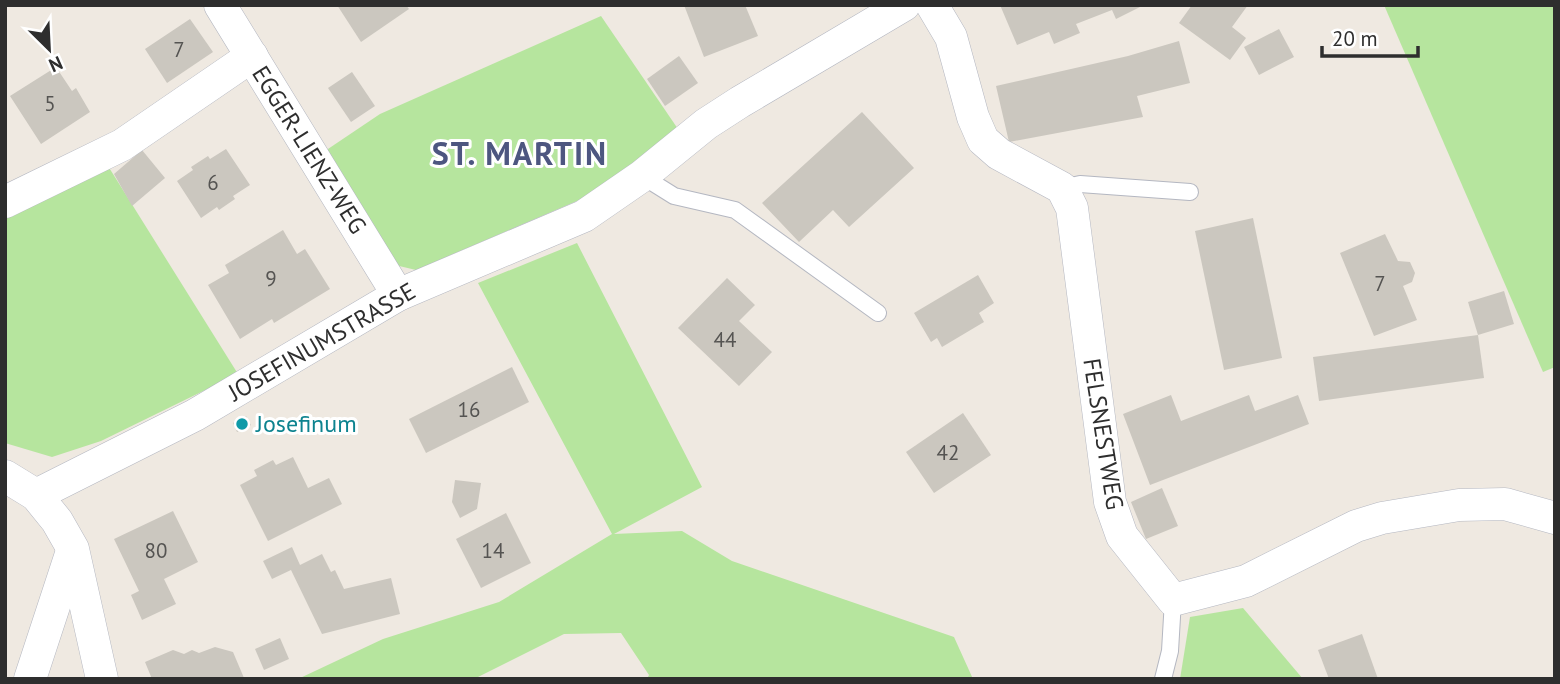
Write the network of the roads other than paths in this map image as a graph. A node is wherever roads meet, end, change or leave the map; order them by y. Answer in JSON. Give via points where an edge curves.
{"nodes":[{"id":1,"x":220,"y":5,"type":"edge"},
{"id":2,"x":904,"y":5,"type":"edge"},
{"id":3,"x":932,"y":5,"type":"edge"},
{"id":4,"x":252,"y":57,"type":"junction"},
{"id":5,"x":642,"y":176,"type":"junction"},
{"id":6,"x":1062,"y":188,"type":"junction"},
{"id":7,"x":1191,"y":192,"type":"dead end"},
{"id":8,"x":5,"y":202,"type":"edge"},
{"id":9,"x":398,"y":295,"type":"junction"},
{"id":10,"x":878,"y":313,"type":"dead end"},
{"id":11,"x":5,"y":475,"type":"edge"},
{"id":12,"x":36,"y":495,"type":"junction"},
{"id":13,"x":1555,"y":518,"type":"edge"},
{"id":14,"x":73,"y":549,"type":"junction"},
{"id":15,"x":1173,"y":600,"type":"junction"},
{"id":16,"x":30,"y":679,"type":"edge"},
{"id":17,"x":102,"y":679,"type":"edge"},
{"id":18,"x":1163,"y":679,"type":"edge"}],
"edges":[{"from":1,"to":4,"type":"street","name":"EGGER-LIENZ-WEG"},
{"from":2,"to":5,"type":"street","name":"JOSEFINUMSTRASSE","via":[[706,124]]},
{"from":3,"to":6,"type":"street","via":[[951,37],[983,140],[999,154]]},
{"from":4,"to":8,"type":"street","via":[[122,145]]},
{"from":4,"to":9,"type":"street","name":"EGGER-LIENZ-WEG"},
{"from":5,"to":9,"type":"street","name":"JOSEFINUMSTRASSE","via":[[584,216]]},
{"from":5,"to":10,"type":"lane","via":[[674,196],[735,210]]},
{"from":6,"to":7,"type":"lane","via":[[1080,184]]},
{"from":6,"to":15,"type":"street","name":"FELSNESTWEG","via":[[1072,208],[1110,502],[1122,536]]},
{"from":9,"to":12,"type":"street","name":"JOSEFINUMSTRASSE","via":[[195,415]]},
{"from":11,"to":12,"type":"street"},
{"from":12,"to":14,"type":"street"},
{"from":13,"to":15,"type":"street","via":[[1505,504],[1460,505],[1382,518],[1356,526],[1246,581]]},
{"from":14,"to":16,"type":"street"},
{"from":14,"to":17,"type":"street"},
{"from":15,"to":18,"type":"lane"}]}
